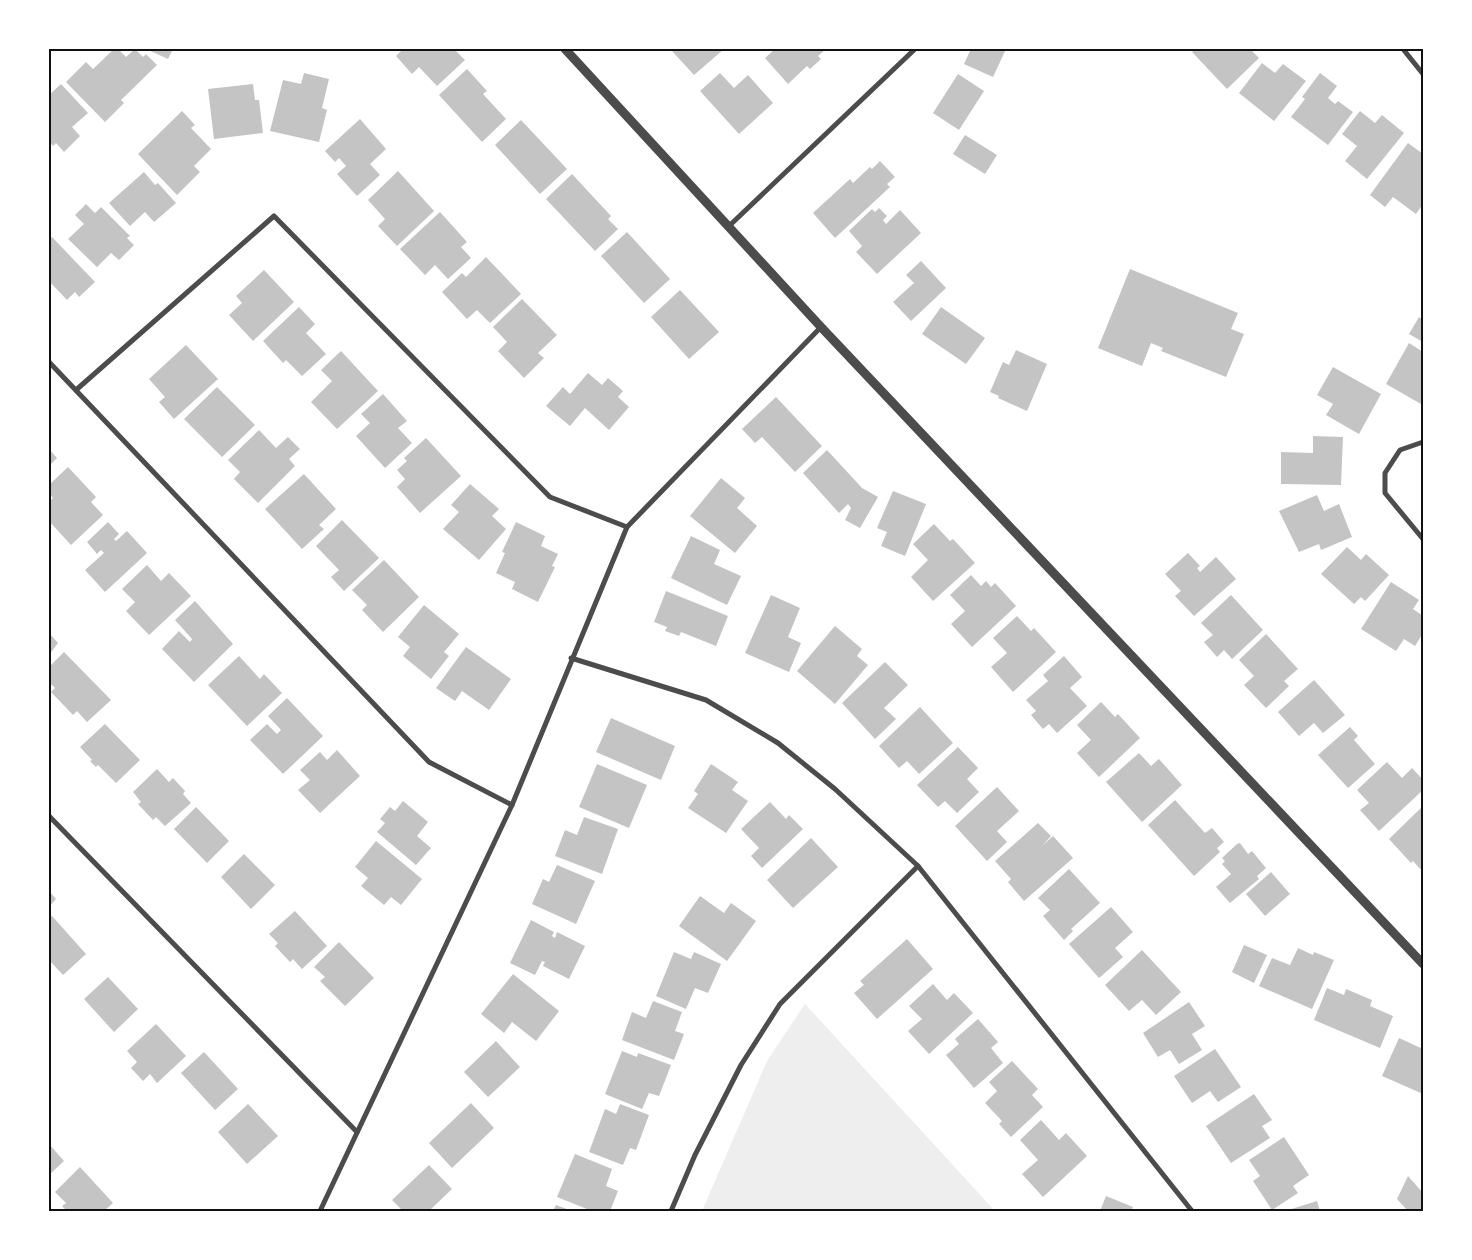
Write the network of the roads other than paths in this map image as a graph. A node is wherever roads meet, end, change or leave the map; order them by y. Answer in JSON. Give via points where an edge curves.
{"nodes":[{"id":1,"x":565,"y":49,"type":"edge"},
{"id":2,"x":915,"y":49,"type":"edge"},
{"id":3,"x":1403,"y":49,"type":"edge"},
{"id":4,"x":1423,"y":74,"type":"edge"},
{"id":5,"x":728,"y":227,"type":"junction"},
{"id":6,"x":821,"y":327,"type":"junction"},
{"id":7,"x":49,"y":362,"type":"edge"},
{"id":8,"x":76,"y":390,"type":"junction"},
{"id":9,"x":1423,"y":442,"type":"edge"},
{"id":10,"x":626,"y":527,"type":"junction"},
{"id":11,"x":1423,"y":539,"type":"edge"},
{"id":12,"x":571,"y":658,"type":"junction"},
{"id":13,"x":512,"y":805,"type":"junction"},
{"id":14,"x":49,"y":816,"type":"edge"},
{"id":15,"x":918,"y":866,"type":"junction"},
{"id":16,"x":1423,"y":964,"type":"edge"},
{"id":17,"x":356,"y":1132,"type":"junction"},
{"id":18,"x":320,"y":1211,"type":"edge"},
{"id":19,"x":671,"y":1211,"type":"edge"},
{"id":20,"x":1192,"y":1211,"type":"edge"}],
"edges":[{"from":1,"to":5,"type":"street"},
{"from":2,"to":5,"type":"street"},
{"from":3,"to":4,"type":"street"},
{"from":5,"to":6,"type":"street"},
{"from":6,"to":10,"type":"street"},
{"from":6,"to":16,"type":"street"},
{"from":7,"to":8,"type":"street"},
{"from":8,"to":10,"type":"street","via":[[274,216],[550,497]]},
{"from":8,"to":13,"type":"street","via":[[429,762]]},
{"from":9,"to":11,"type":"street","via":[[1400,450],[1385,473],[1384,493]]},
{"from":10,"to":12,"type":"street"},
{"from":12,"to":13,"type":"street"},
{"from":12,"to":15,"type":"street","via":[[706,700],[778,743],[836,789]]},
{"from":13,"to":17,"type":"street"},
{"from":14,"to":17,"type":"street"},
{"from":15,"to":19,"type":"street","via":[[780,1004],[741,1064]]},
{"from":15,"to":20,"type":"street"},
{"from":17,"to":18,"type":"street"}]}
